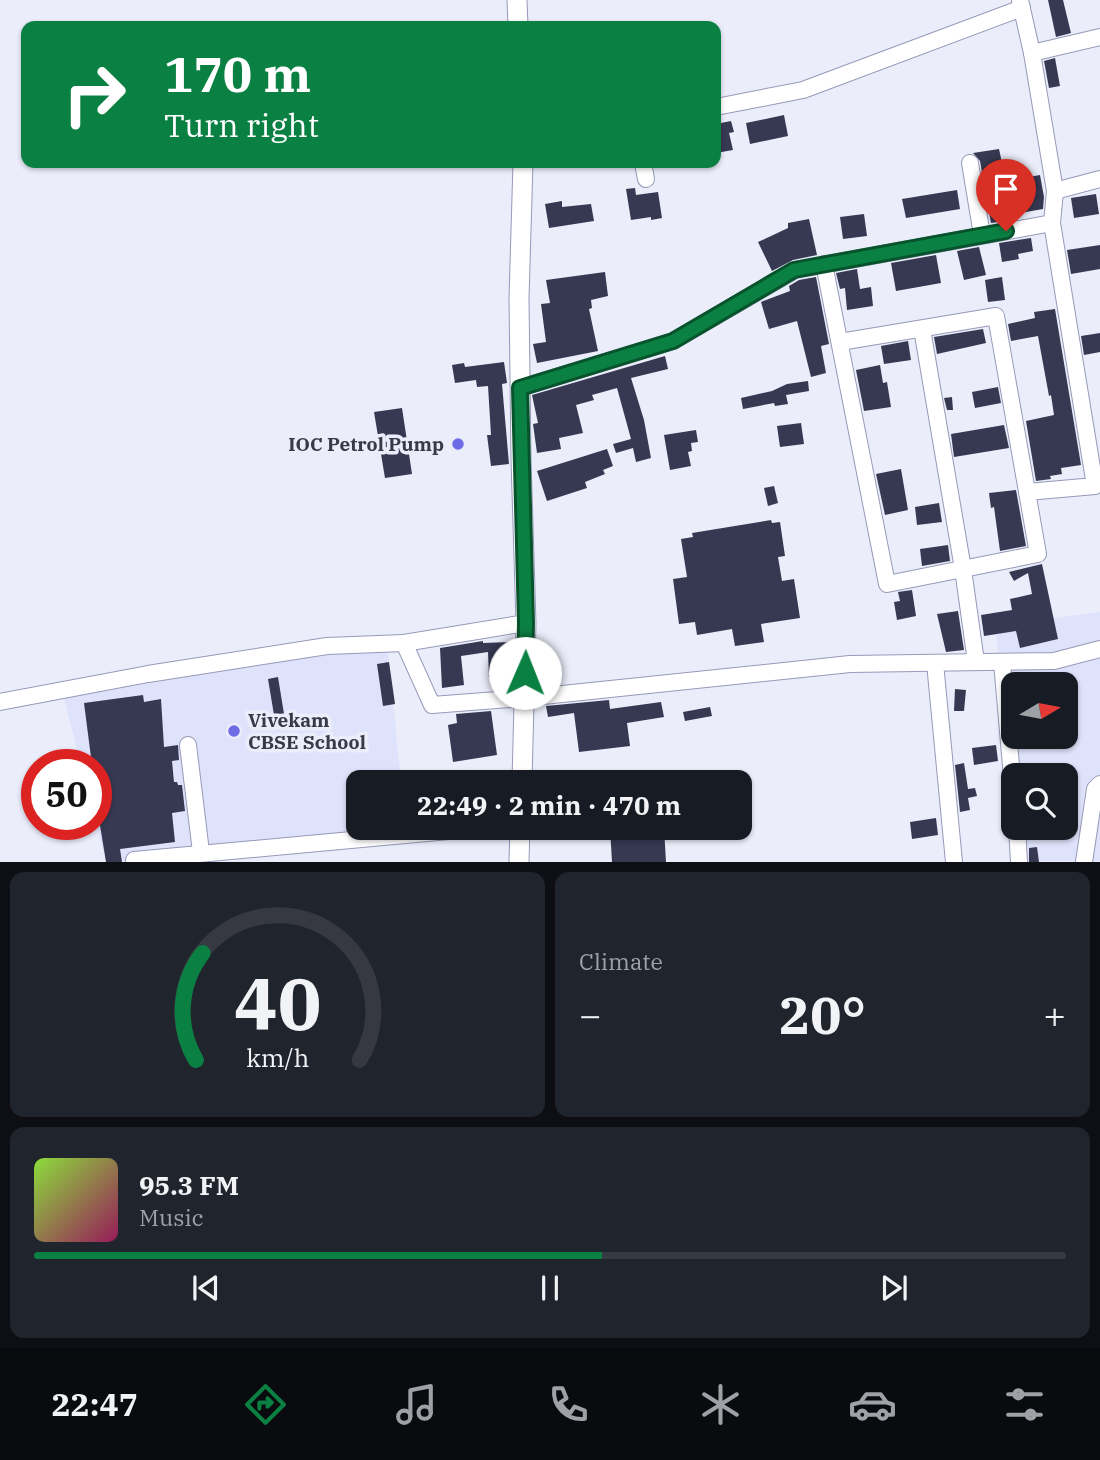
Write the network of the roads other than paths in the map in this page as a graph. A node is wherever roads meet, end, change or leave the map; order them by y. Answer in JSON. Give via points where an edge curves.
{"nodes":[{"id":1,"x":517,"y":0,"type":"edge"},
{"id":2,"x":1021,"y":4,"type":"edge"},
{"id":3,"x":518,"y":21,"type":"edge"},
{"id":4,"x":1100,"y":37,"type":"edge"},
{"id":5,"x":1032,"y":53,"type":"junction"},
{"id":6,"x":721,"y":106,"type":"edge"},
{"id":7,"x":970,"y":163,"type":"dead end"},
{"id":8,"x":523,"y":168,"type":"edge"},
{"id":9,"x":1100,"y":179,"type":"edge"},
{"id":10,"x":1055,"y":191,"type":"junction"},
{"id":11,"x":1052,"y":223,"type":"junction"},
{"id":12,"x":982,"y":235,"type":"junction"},
{"id":13,"x":824,"y":264,"type":"junction"},
{"id":14,"x":922,"y":329,"type":"junction"},
{"id":15,"x":840,"y":342,"type":"junction"},
{"id":16,"x":520,"y":388,"type":"junction"},
{"id":17,"x":1027,"y":492,"type":"junction"},
{"id":18,"x":963,"y":569,"type":"junction"},
{"id":19,"x":526,"y":623,"type":"junction"},
{"id":20,"x":404,"y":643,"type":"junction"},
{"id":21,"x":1100,"y":649,"type":"edge"},
{"id":22,"x":976,"y":662,"type":"junction"},
{"id":23,"x":1002,"y":662,"type":"junction"},
{"id":24,"x":935,"y":663,"type":"junction"},
{"id":25,"x":524,"y":698,"type":"junction"},
{"id":26,"x":0,"y":702,"type":"edge"},
{"id":27,"x":188,"y":745,"type":"dead end"},
{"id":28,"x":1011,"y":763,"type":"edge"},
{"id":29,"x":522,"y":770,"type":"edge"},
{"id":30,"x":1100,"y":784,"type":"edge"},
{"id":31,"x":346,"y":840,"type":"edge"},
{"id":32,"x":520,"y":840,"type":"edge"},
{"id":33,"x":1018,"y":840,"type":"edge"},
{"id":34,"x":201,"y":852,"type":"junction"},
{"id":35,"x":134,"y":860,"type":"dead end"},
{"id":36,"x":519,"y":862,"type":"edge"},
{"id":37,"x":954,"y":862,"type":"edge"},
{"id":38,"x":1019,"y":862,"type":"edge"},
{"id":39,"x":1084,"y":862,"type":"edge"}],
"edges":[{"from":1,"to":3,"type":"main road"},
{"from":2,"to":5,"type":"street"},
{"from":2,"to":6,"type":"street","via":[[803,90]]},
{"from":4,"to":5,"type":"street"},
{"from":5,"to":10,"type":"street"},
{"from":7,"to":12,"type":"street"},
{"from":8,"to":16,"type":"main road"},
{"from":9,"to":10,"type":"street"},
{"from":10,"to":11,"type":"street"},
{"from":11,"to":12,"type":"street"},
{"from":11,"to":17,"type":"street","via":[[1095,486]]},
{"from":12,"to":13,"type":"street"},
{"from":13,"to":15,"type":"street"},
{"from":13,"to":16,"type":"street","via":[[794,270],[673,341]]},
{"from":14,"to":15,"type":"street"},
{"from":14,"to":17,"type":"street","via":[[996,316]]},
{"from":14,"to":18,"type":"street"},
{"from":15,"to":18,"type":"street","via":[[887,584]]},
{"from":16,"to":19,"type":"main road"},
{"from":17,"to":18,"type":"street","via":[[1038,554]]},
{"from":18,"to":22,"type":"street"},
{"from":19,"to":20,"type":"street"},
{"from":19,"to":25,"type":"main road"},
{"from":20,"to":25,"type":"street","via":[[432,705]]},
{"from":20,"to":26,"type":"street","via":[[327,646]]},
{"from":21,"to":23,"type":"street","via":[[1054,661]]},
{"from":22,"to":23,"type":"street"},
{"from":22,"to":24,"type":"street"},
{"from":23,"to":28,"type":"street"},
{"from":24,"to":25,"type":"street","via":[[850,664]]},
{"from":24,"to":37,"type":"street"},
{"from":25,"to":29,"type":"main road"},
{"from":27,"to":34,"type":"street"},
{"from":30,"to":39,"type":"street","via":[[1095,789]]},
{"from":31,"to":34,"type":"street"},
{"from":32,"to":36,"type":"main road"},
{"from":33,"to":38,"type":"street"},
{"from":34,"to":35,"type":"street"}]}
